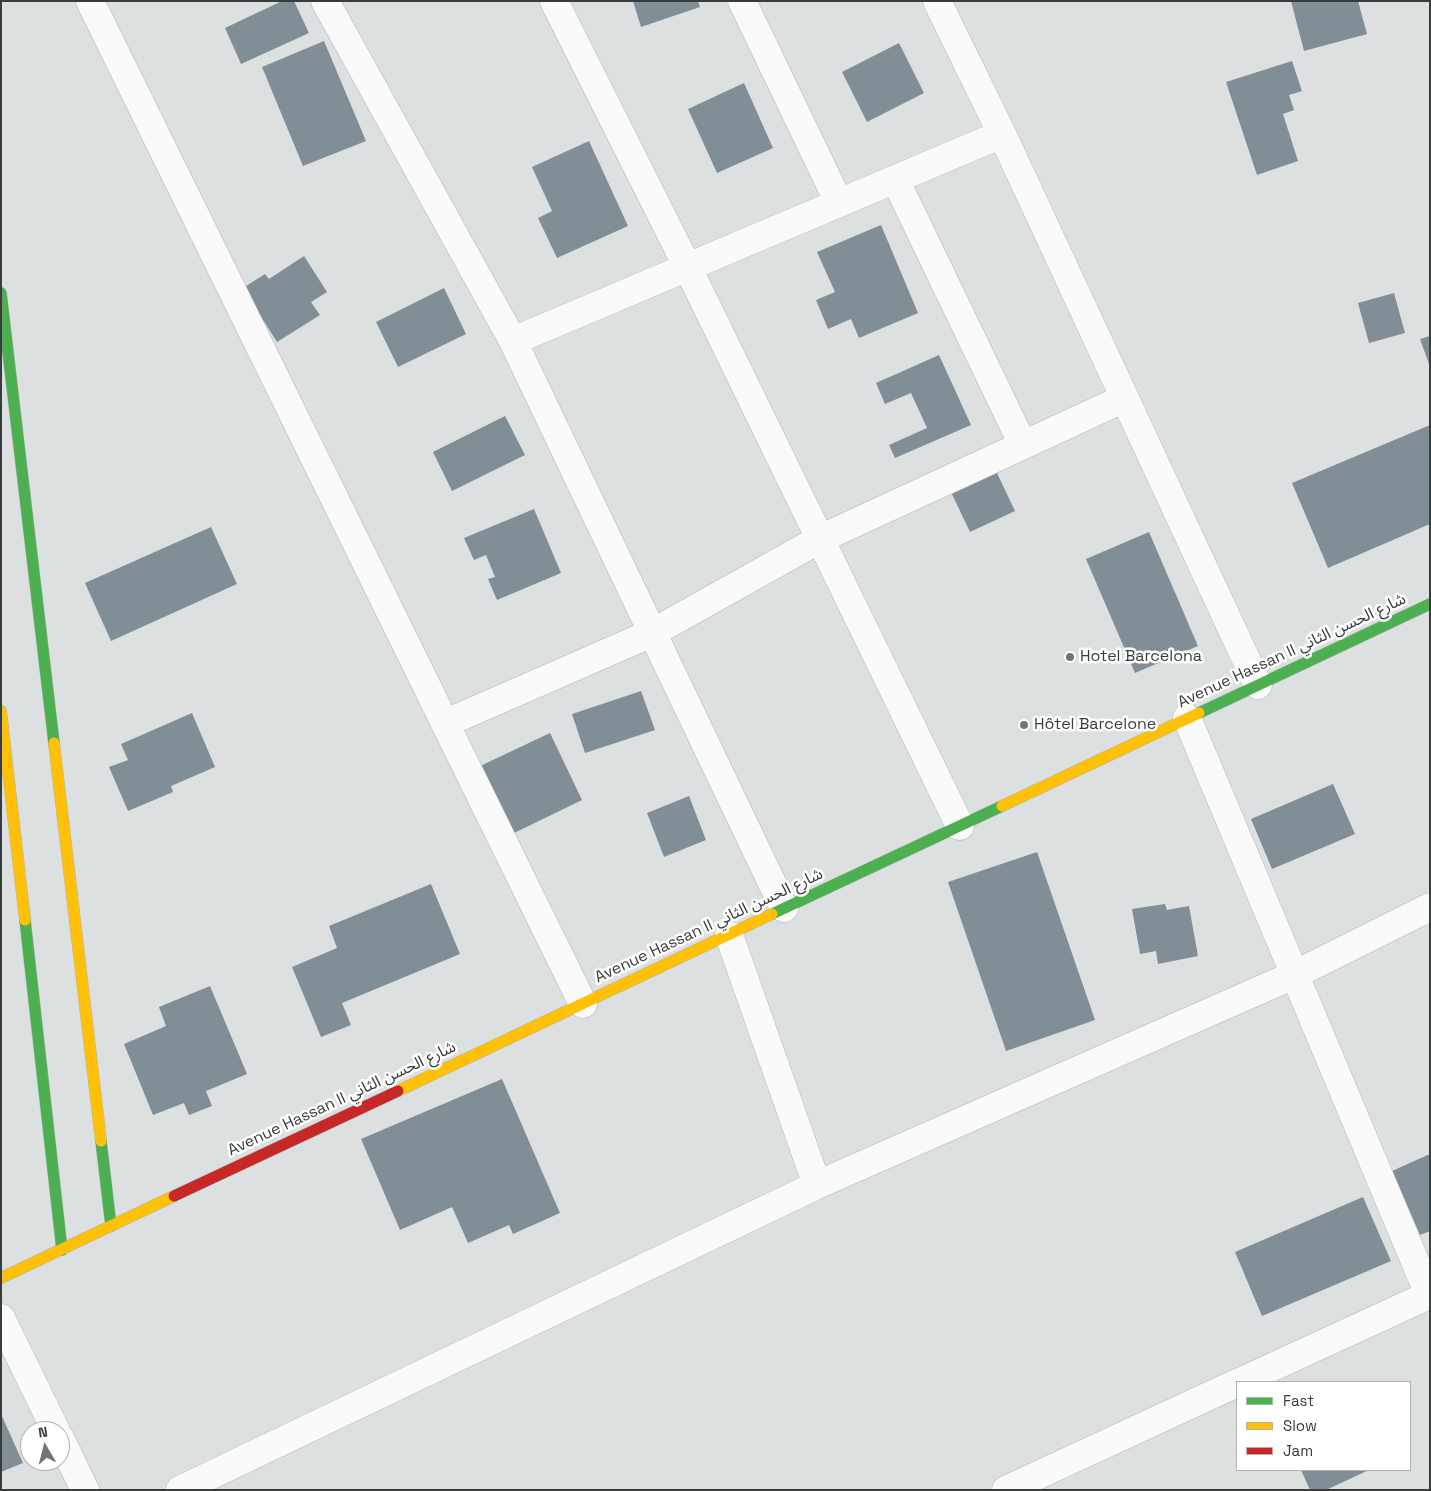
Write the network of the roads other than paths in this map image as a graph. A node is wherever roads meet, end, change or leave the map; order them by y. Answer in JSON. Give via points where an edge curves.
{"nodes":[{"id":1,"x":90,"y":1,"type":"edge"},
{"id":2,"x":324,"y":1,"type":"edge"},
{"id":3,"x":554,"y":1,"type":"edge"},
{"id":4,"x":742,"y":1,"type":"edge"},
{"id":5,"x":937,"y":1,"type":"edge"},
{"id":6,"x":1002,"y":134,"type":"junction"},
{"id":7,"x":895,"y":179,"type":"junction"},
{"id":8,"x":839,"y":202,"type":"junction"},
{"id":9,"x":687,"y":266,"type":"junction"},
{"id":10,"x":1,"y":293,"type":"edge"},
{"id":11,"x":513,"y":342,"type":"junction"},
{"id":12,"x":1125,"y":398,"type":"junction"},
{"id":13,"x":1023,"y":445,"type":"junction"},
{"id":14,"x":820,"y":539,"type":"junction"},
{"id":15,"x":1430,"y":604,"type":"edge"},
{"id":16,"x":652,"y":632,"type":"junction"},
{"id":17,"x":1258,"y":685,"type":"junction"},
{"id":18,"x":1,"y":711,"type":"edge"},
{"id":19,"x":1187,"y":718,"type":"junction"},
{"id":20,"x":446,"y":723,"type":"junction"},
{"id":21,"x":960,"y":826,"type":"junction"},
{"id":22,"x":1430,"y":907,"type":"edge"},
{"id":23,"x":784,"y":908,"type":"junction"},
{"id":24,"x":729,"y":935,"type":"junction"},
{"id":25,"x":1294,"y":975,"type":"junction"},
{"id":26,"x":582,"y":1004,"type":"junction"},
{"id":27,"x":817,"y":1185,"type":"junction"},
{"id":28,"x":112,"y":1226,"type":"junction"},
{"id":29,"x":62,"y":1250,"type":"junction"},
{"id":30,"x":1,"y":1278,"type":"edge"},
{"id":31,"x":1429,"y":1296,"type":"edge"},
{"id":32,"x":1,"y":1318,"type":"edge"},
{"id":33,"x":1242,"y":1381,"type":"edge"},
{"id":34,"x":1236,"y":1384,"type":"edge"},
{"id":35,"x":51,"y":1421,"type":"edge"},
{"id":36,"x":70,"y":1459,"type":"edge"},
{"id":37,"x":85,"y":1490,"type":"edge"},
{"id":38,"x":180,"y":1490,"type":"edge"},
{"id":39,"x":1006,"y":1490,"type":"edge"}],
"edges":[{"from":1,"to":20,"type":"street"},
{"from":2,"to":11,"type":"street"},
{"from":3,"to":9,"type":"street"},
{"from":4,"to":8,"type":"street"},
{"from":5,"to":6,"type":"street"},
{"from":6,"to":7,"type":"street"},
{"from":6,"to":12,"type":"street"},
{"from":7,"to":8,"type":"street"},
{"from":7,"to":13,"type":"street"},
{"from":8,"to":9,"type":"street"},
{"from":9,"to":11,"type":"street"},
{"from":9,"to":14,"type":"street"},
{"from":10,"to":28,"type":"main road"},
{"from":11,"to":16,"type":"street"},
{"from":12,"to":13,"type":"street"},
{"from":12,"to":17,"type":"street"},
{"from":13,"to":14,"type":"street"},
{"from":14,"to":16,"type":"street"},
{"from":14,"to":21,"type":"street"},
{"from":15,"to":17,"type":"main road","name":"Avenue Hassan II شارع الحسن الثاني"},
{"from":16,"to":20,"type":"street"},
{"from":16,"to":23,"type":"street"},
{"from":17,"to":19,"type":"main road","name":"Avenue Hassan II شارع الحسن الثاني"},
{"from":18,"to":29,"type":"main road"},
{"from":19,"to":21,"type":"main road","name":"Avenue Hassan II شارع الحسن الثاني"},
{"from":19,"to":25,"type":"street"},
{"from":20,"to":26,"type":"street"},
{"from":21,"to":23,"type":"main road","name":"Avenue Hassan II شارع الحسن الثاني"},
{"from":22,"to":25,"type":"street"},
{"from":23,"to":24,"type":"main road","name":"Avenue Hassan II شارع الحسن الثاني"},
{"from":24,"to":26,"type":"main road","name":"Avenue Hassan II شارع الحسن الثاني"},
{"from":24,"to":27,"type":"street"},
{"from":25,"to":27,"type":"street"},
{"from":25,"to":31,"type":"street"},
{"from":26,"to":28,"type":"main road","name":"Avenue Hassan II شارع الحسن الثاني"},
{"from":27,"to":38,"type":"street"},
{"from":28,"to":29,"type":"main road","name":"Avenue Hassan II شارع الحسن الثاني"},
{"from":29,"to":30,"type":"main road","name":"Avenue Hassan II شارع الحسن الثاني"},
{"from":31,"to":33,"type":"street"},
{"from":32,"to":35,"type":"street"},
{"from":34,"to":39,"type":"street"},
{"from":36,"to":37,"type":"street"}]}
